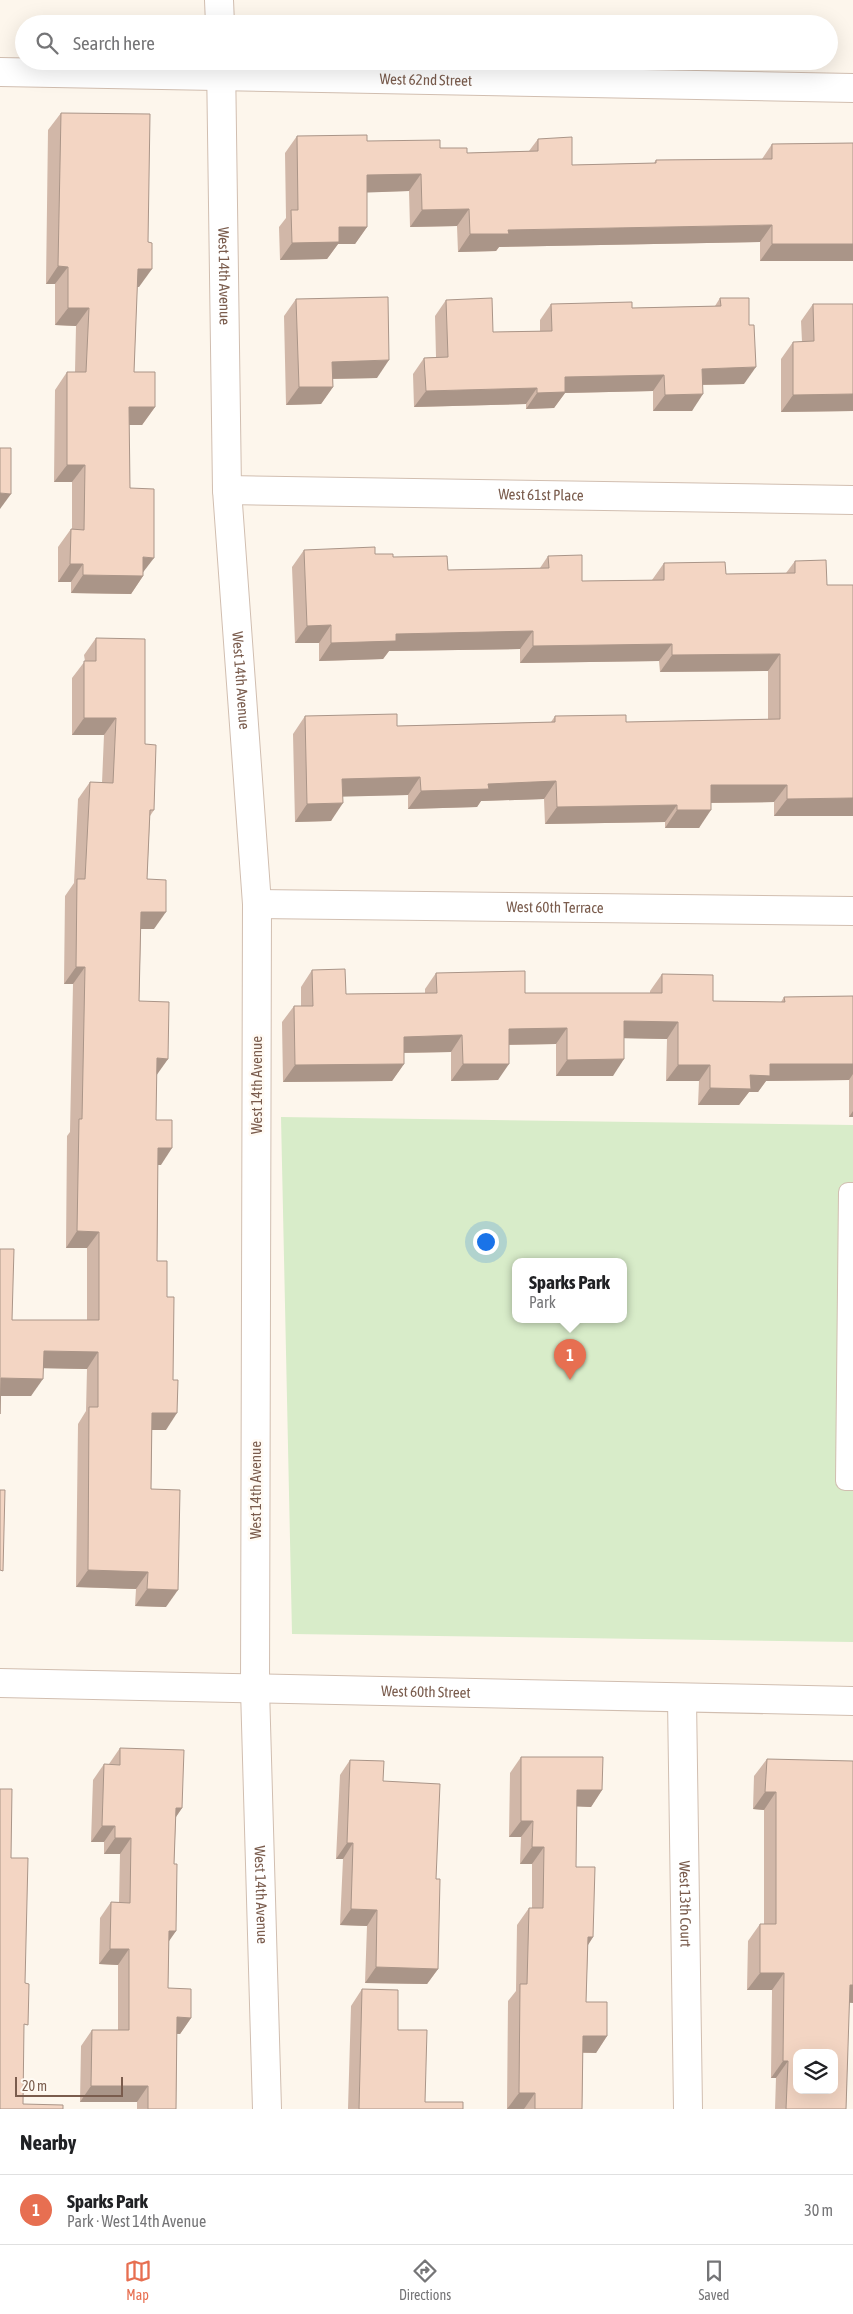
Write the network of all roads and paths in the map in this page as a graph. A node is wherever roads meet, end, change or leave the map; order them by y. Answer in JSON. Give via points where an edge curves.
{"nodes":[{"id":1,"x":219,"y":0,"type":"edge"},
{"id":2,"x":220,"y":15,"type":"edge"},
{"id":3,"x":147,"y":70,"type":"edge"},
{"id":4,"x":221,"y":70,"type":"edge"},
{"id":5,"x":254,"y":70,"type":"edge"},
{"id":6,"x":0,"y":72,"type":"edge"},
{"id":7,"x":853,"y":88,"type":"edge"},
{"id":8,"x":227,"y":490,"type":"junction"},
{"id":9,"x":853,"y":500,"type":"edge"},
{"id":10,"x":257,"y":904,"type":"junction"},
{"id":11,"x":853,"y":910,"type":"edge"},
{"id":12,"x":853,"y":1192,"type":"edge"},
{"id":13,"x":853,"y":1481,"type":"edge"},
{"id":14,"x":0,"y":1683,"type":"edge"},
{"id":15,"x":255,"y":1689,"type":"junction"},
{"id":16,"x":682,"y":1699,"type":"junction"},
{"id":17,"x":853,"y":1701,"type":"edge"},
{"id":18,"x":267,"y":2109,"type":"edge"},
{"id":19,"x":688,"y":2109,"type":"edge"}],
"edges":[{"from":1,"to":2,"type":"street"},
{"from":3,"to":6,"type":"street","name":"West 62nd Street"},
{"from":4,"to":8,"type":"street","name":"West 14th Avenue"},
{"from":5,"to":7,"type":"street","name":"West 62nd Street"},
{"from":8,"to":9,"type":"street","name":"West 61st Place"},
{"from":8,"to":10,"type":"street","name":"West 14th Avenue"},
{"from":10,"to":11,"type":"street","name":"West 60th Terrace"},
{"from":10,"to":15,"type":"street","name":"West 14th Avenue"},
{"from":12,"to":13,"type":"lane","via":[[848,1192],[845,1481]]},
{"from":14,"to":15,"type":"street","name":"West 60th Street"},
{"from":15,"to":16,"type":"street","name":"West 60th Street"},
{"from":15,"to":18,"type":"street","name":"West 14th Avenue"},
{"from":16,"to":17,"type":"street","name":"West 60th Street"},
{"from":16,"to":19,"type":"street","name":"West 13th Court"}]}
